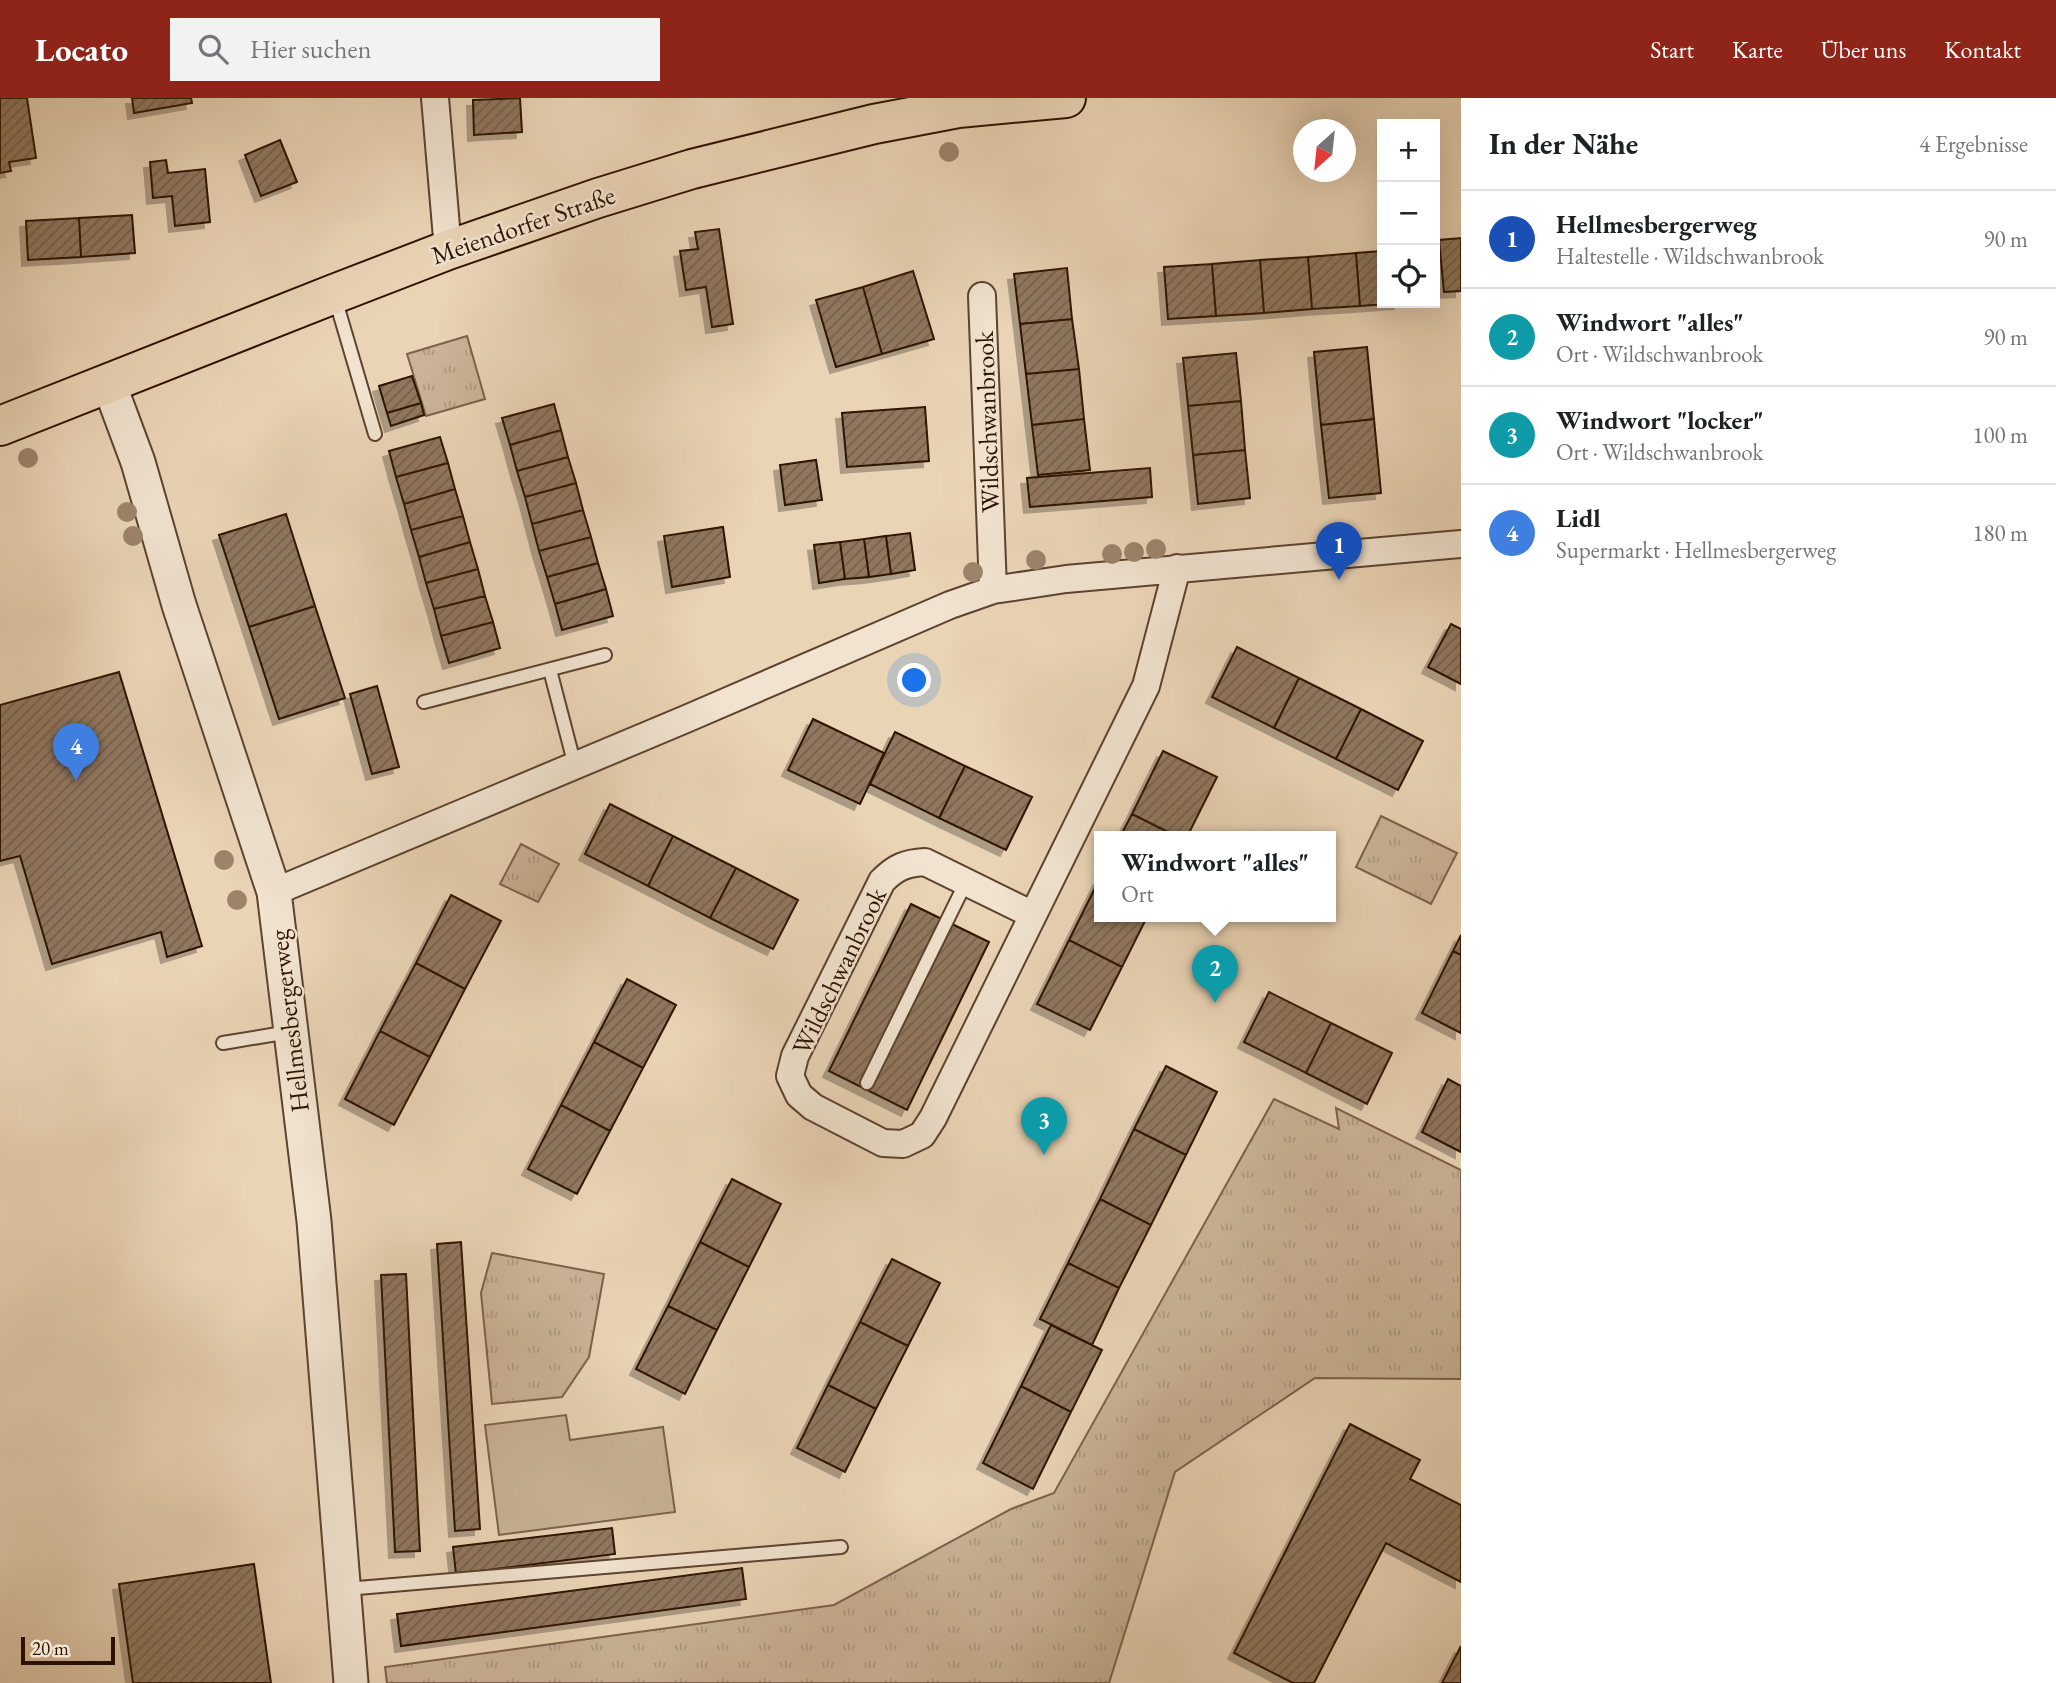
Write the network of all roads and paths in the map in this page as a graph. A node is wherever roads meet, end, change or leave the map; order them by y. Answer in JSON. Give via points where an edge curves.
{"nodes":[{"id":1,"x":435,"y":98,"type":"edge"},
{"id":2,"x":1066,"y":98,"type":"edge"},
{"id":3,"x":982,"y":102,"type":"edge"},
{"id":4,"x":449,"y":250,"type":"junction"},
{"id":5,"x":334,"y":294,"type":"junction"},
{"id":6,"x":982,"y":296,"type":"dead end"},
{"id":7,"x":108,"y":384,"type":"junction"},
{"id":8,"x":0,"y":426,"type":"edge"},
{"id":9,"x":375,"y":434,"type":"dead end"},
{"id":10,"x":1461,"y":544,"type":"edge"},
{"id":11,"x":1177,"y":568,"type":"junction"},
{"id":12,"x":993,"y":590,"type":"junction"},
{"id":13,"x":606,"y":655,"type":"dead end"},
{"id":14,"x":550,"y":670,"type":"junction"},
{"id":15,"x":424,"y":702,"type":"dead end"},
{"id":16,"x":576,"y":766,"type":"junction"},
{"id":17,"x":966,"y":882,"type":"junction"},
{"id":18,"x":274,"y":892,"type":"junction"},
{"id":19,"x":1034,"y":915,"type":"junction"},
{"id":20,"x":289,"y":1032,"type":"junction"},
{"id":21,"x":223,"y":1043,"type":"dead end"},
{"id":22,"x":867,"y":1083,"type":"dead end"},
{"id":23,"x":841,"y":1547,"type":"dead end"},
{"id":24,"x":344,"y":1589,"type":"junction"},
{"id":25,"x":351,"y":1683,"type":"edge"}],
"edges":[{"from":1,"to":4,"type":"street"},
{"from":2,"to":3,"type":"main road","name":"Meiendorfer Straße"},
{"from":3,"to":4,"type":"main road","name":"Meiendorfer Straße","via":[[692,169]]},
{"from":4,"to":5,"type":"main road","name":"Meiendorfer Straße"},
{"from":5,"to":7,"type":"main road","name":"Meiendorfer Straße"},
{"from":5,"to":9,"type":"lane"},
{"from":6,"to":12,"type":"street","name":"Wildschwanbrook"},
{"from":7,"to":8,"type":"main road","name":"Meiendorfer Straße"},
{"from":7,"to":18,"type":"street","name":"Hellmesbergerweg","via":[[138,462],[179,605]]},
{"from":10,"to":11,"type":"street"},
{"from":11,"to":12,"type":"street"},
{"from":11,"to":19,"type":"street","name":"Wildschwanbrook","via":[[1146,686]]},
{"from":12,"to":16,"type":"street"},
{"from":13,"to":14,"type":"lane"},
{"from":14,"to":15,"type":"lane"},
{"from":14,"to":16,"type":"lane"},
{"from":16,"to":18,"type":"street"},
{"from":17,"to":19,"type":"street","name":"Wildschwanbrook"},
{"from":17,"to":19,"type":"street","name":"Wildschwanbrook","via":[[925,862],[894,869],[882,881],[795,1056],[790,1076],[799,1095],[813,1107],[883,1143],[903,1144],[922,1135]]},
{"from":17,"to":22,"type":"lane"},
{"from":18,"to":20,"type":"street","name":"Hellmesbergerweg"},
{"from":20,"to":21,"type":"lane"},
{"from":20,"to":24,"type":"street","name":"Hellmesbergerweg","via":[[314,1221]]},
{"from":23,"to":24,"type":"lane"},
{"from":24,"to":25,"type":"street","name":"Hellmesbergerweg"}]}
